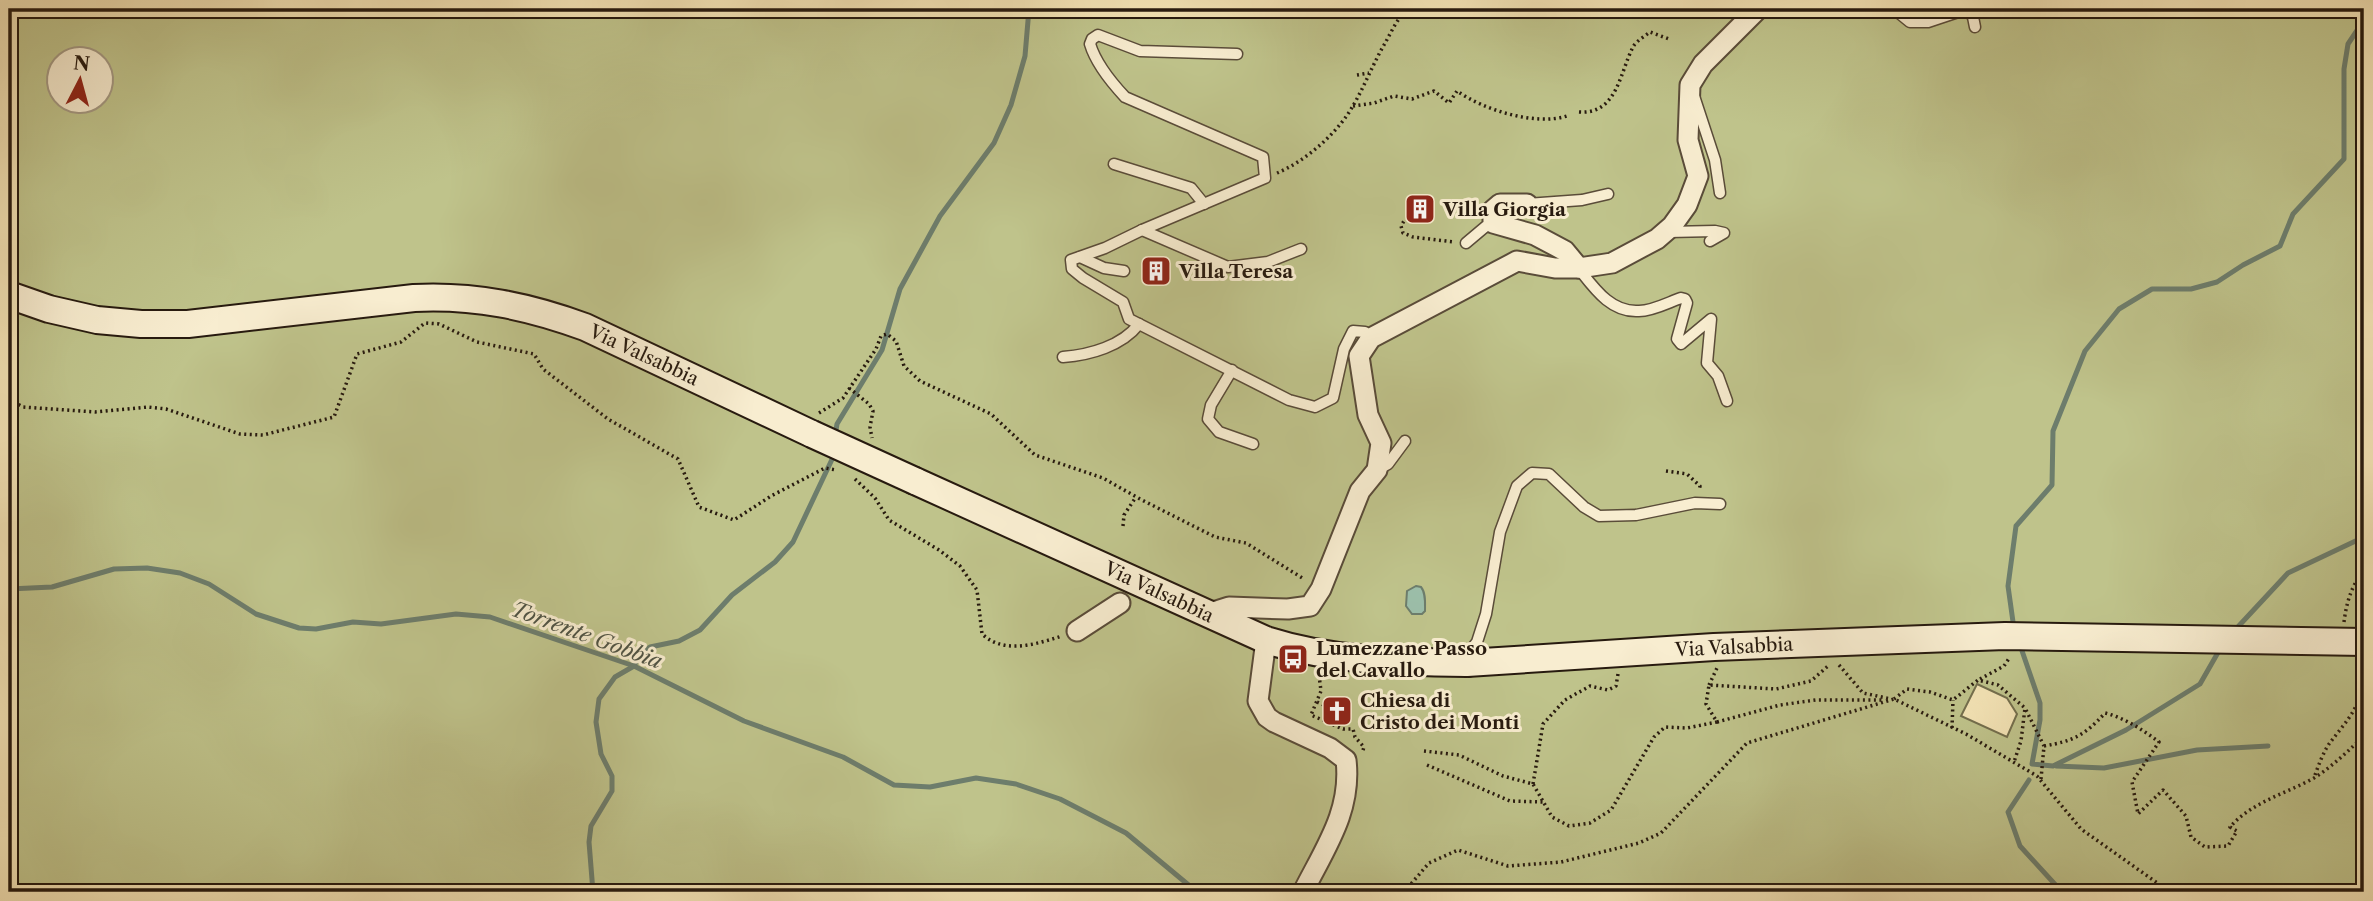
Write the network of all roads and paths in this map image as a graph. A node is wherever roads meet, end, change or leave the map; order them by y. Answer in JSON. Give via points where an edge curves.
{"nodes":[{"id":1,"x":1408,"y":9,"type":"edge"},
{"id":2,"x":1758,"y":9,"type":"edge"},
{"id":3,"x":1894,"y":9,"type":"edge"},
{"id":4,"x":1975,"y":27,"type":"dead end"},
{"id":5,"x":1669,"y":39,"type":"dead end"},
{"id":6,"x":1237,"y":54,"type":"dead end"},
{"id":7,"x":1369,"y":74,"type":"junction"},
{"id":8,"x":1357,"y":75,"type":"dead end"},
{"id":9,"x":1690,"y":85,"type":"junction"},
{"id":10,"x":1353,"y":106,"type":"junction"},
{"id":11,"x":1578,"y":112,"type":"dead end"},
{"id":12,"x":1567,"y":116,"type":"dead end"},
{"id":13,"x":1114,"y":164,"type":"dead end"},
{"id":14,"x":1265,"y":178,"type":"junction"},
{"id":15,"x":1720,"y":193,"type":"dead end"},
{"id":16,"x":1608,"y":194,"type":"dead end"},
{"id":17,"x":1204,"y":204,"type":"junction"},
{"id":18,"x":1527,"y":204,"type":"joint"},
{"id":19,"x":1414,"y":218,"type":"dead end"},
{"id":20,"x":1493,"y":223,"type":"junction"},
{"id":21,"x":1142,"y":230,"type":"junction"},
{"id":22,"x":1664,"y":232,"type":"junction"},
{"id":23,"x":1710,"y":241,"type":"dead end"},
{"id":24,"x":1466,"y":243,"type":"joint"},
{"id":25,"x":1301,"y":249,"type":"dead end"},
{"id":26,"x":1080,"y":257,"type":"junction"},
{"id":27,"x":1579,"y":268,"type":"junction"},
{"id":28,"x":1124,"y":271,"type":"dead end"},
{"id":29,"x":9,"y":295,"type":"edge"},
{"id":30,"x":1139,"y":324,"type":"junction"},
{"id":31,"x":1371,"y":338,"type":"junction"},
{"id":32,"x":1063,"y":357,"type":"dead end"},
{"id":33,"x":1232,"y":370,"type":"junction"},
{"id":34,"x":849,"y":388,"type":"junction"},
{"id":35,"x":9,"y":399,"type":"edge"},
{"id":36,"x":1727,"y":401,"type":"dead end"},
{"id":37,"x":873,"y":411,"type":"dead end"},
{"id":38,"x":806,"y":431,"type":"junction"},
{"id":39,"x":1405,"y":441,"type":"dead end"},
{"id":40,"x":1253,"y":444,"type":"dead end"},
{"id":41,"x":1377,"y":470,"type":"junction"},
{"id":42,"x":838,"y":471,"type":"dead end"},
{"id":43,"x":1667,"y":471,"type":"dead end"},
{"id":44,"x":849,"y":474,"type":"dead end"},
{"id":45,"x":1136,"y":497,"type":"junction"},
{"id":46,"x":1695,"y":503,"type":"junction"},
{"id":47,"x":1720,"y":503,"type":"dead end"},
{"id":48,"x":1123,"y":526,"type":"dead end"},
{"id":49,"x":2364,"y":578,"type":"edge"},
{"id":50,"x":1321,"y":589,"type":"junction"},
{"id":51,"x":1120,"y":603,"type":"dead end"},
{"id":52,"x":1207,"y":614,"type":"junction"},
{"id":53,"x":1077,"y":631,"type":"joint"},
{"id":54,"x":1266,"y":640,"type":"junction"},
{"id":55,"x":2353,"y":644,"type":"edge"},
{"id":56,"x":2012,"y":654,"type":"dead end"},
{"id":57,"x":1714,"y":658,"type":"dead end"},
{"id":58,"x":1464,"y":663,"type":"junction"},
{"id":59,"x":1619,"y":664,"type":"dead end"},
{"id":60,"x":1320,"y":676,"type":"dead end"},
{"id":61,"x":1978,"y":680,"type":"junction"},
{"id":62,"x":1709,"y":685,"type":"junction"},
{"id":63,"x":1894,"y":699,"type":"junction"},
{"id":64,"x":1953,"y":700,"type":"junction"},
{"id":65,"x":1317,"y":702,"type":"junction"},
{"id":66,"x":1328,"y":706,"type":"dead end"},
{"id":67,"x":2025,"y":708,"type":"junction"},
{"id":68,"x":1717,"y":722,"type":"junction"},
{"id":69,"x":1952,"y":728,"type":"junction"},
{"id":70,"x":2364,"y":736,"type":"edge"},
{"id":71,"x":2044,"y":746,"type":"junction"},
{"id":72,"x":1424,"y":751,"type":"dead end"},
{"id":73,"x":1361,"y":756,"type":"dead end"},
{"id":74,"x":2014,"y":762,"type":"junction"},
{"id":75,"x":1427,"y":765,"type":"dead end"},
{"id":76,"x":2315,"y":777,"type":"junction"},
{"id":77,"x":2041,"y":780,"type":"junction"},
{"id":78,"x":1533,"y":784,"type":"junction"},
{"id":79,"x":1543,"y":802,"type":"junction"},
{"id":80,"x":1303,"y":892,"type":"edge"},
{"id":81,"x":1404,"y":892,"type":"edge"},
{"id":82,"x":2170,"y":892,"type":"edge"}],
"edges":[{"from":1,"to":7,"type":"path"},
{"from":2,"to":9,"type":"street","via":[[1703,64]]},
{"from":3,"to":4,"type":"lane","via":[[1910,22],[1928,22],[1968,9]]},
{"from":5,"to":11,"type":"path","via":[[1650,32],[1634,45],[1619,86],[1607,103]]},
{"from":6,"to":14,"type":"lane","via":[[1140,51],[1098,35],[1090,44],[1125,97],[1263,157]]},
{"from":7,"to":8,"type":"path"},
{"from":7,"to":10,"type":"path"},
{"from":9,"to":15,"type":"lane","via":[[1715,160]]},
{"from":9,"to":22,"type":"street","via":[[1688,140],[1698,176],[1687,205]]},
{"from":10,"to":12,"type":"path","via":[[1394,96],[1412,99],[1434,91],[1449,103],[1457,91],[1522,118]]},
{"from":10,"to":14,"type":"path","via":[[1328,137],[1292,167]]},
{"from":13,"to":17,"type":"lane","via":[[1191,188]]},
{"from":14,"to":17,"type":"lane"},
{"from":16,"to":18,"type":"lane"},
{"from":17,"to":21,"type":"lane"},
{"from":18,"to":20,"type":"street","via":[[1500,204],[1493,210]]},
{"from":19,"to":24,"type":"path","via":[[1404,221],[1403,233]]},
{"from":20,"to":24,"type":"lane"},
{"from":20,"to":27,"type":"street","via":[[1545,240],[1565,251]]},
{"from":21,"to":25,"type":"lane","via":[[1228,267],[1268,262]]},
{"from":21,"to":26,"type":"lane"},
{"from":22,"to":23,"type":"lane","via":[[1724,233]]},
{"from":22,"to":27,"type":"street","via":[[1612,263]]},
{"from":26,"to":28,"type":"lane"},
{"from":26,"to":30,"type":"lane","via":[[1072,260],[1072,269],[1123,302],[1129,319]]},
{"from":27,"to":31,"type":"street","via":[[1517,261]]},
{"from":27,"to":36,"type":"lane","via":[[1602,298],[1629,310],[1641,312],[1685,299],[1677,339],[1681,344],[1711,319],[1707,363],[1718,376]]},
{"from":29,"to":38,"type":"main road","name":"Via Valsabbia","via":[[97,320],[141,324],[188,324],[414,298],[470,298],[516,305],[585,327]]},
{"from":30,"to":32,"type":"lane","via":[[1130,336],[1102,349]]},
{"from":30,"to":33,"type":"lane"},
{"from":31,"to":33,"type":"lane","via":[[1353,331],[1333,398],[1315,407],[1289,400]]},
{"from":31,"to":41,"type":"street","via":[[1359,356],[1368,415],[1381,443]]},
{"from":33,"to":40,"type":"lane","via":[[1208,419],[1219,432]]},
{"from":34,"to":37,"type":"path"},
{"from":34,"to":38,"type":"path"},
{"from":34,"to":45,"type":"path","via":[[881,336],[887,334],[896,341],[904,366],[920,381],[991,414],[1035,455],[1103,478]]},
{"from":35,"to":42,"type":"path","via":[[23,407],[95,412],[157,408],[240,434],[263,435],[334,417],[358,354],[401,342],[425,323],[439,324],[477,342],[534,354],[543,369],[608,419],[678,459],[699,507],[722,516],[734,520],[825,468]]},
{"from":38,"to":52,"type":"main road","name":"Via Valsabbia","bridge":true},
{"from":39,"to":41,"type":"lane","via":[[1388,464]]},
{"from":41,"to":50,"type":"street","via":[[1360,491]]},
{"from":43,"to":46,"type":"path","via":[[1687,474],[1700,486]]},
{"from":44,"to":53,"type":"path","via":[[875,498],[889,520],[960,566],[977,590],[986,638],[1014,647]]},
{"from":45,"to":48,"type":"path","via":[[1124,515]]},
{"from":45,"to":50,"type":"path","via":[[1215,537],[1246,542]]},
{"from":46,"to":47,"type":"lane"},
{"from":46,"to":58,"type":"lane","via":[[1636,515],[1599,516],[1549,474],[1532,473],[1517,486],[1500,532],[1486,614]]},
{"from":49,"to":55,"type":"path","via":[[2354,584],[2346,608]]},
{"from":50,"to":52,"type":"street","via":[[1310,606],[1229,607]]},
{"from":51,"to":53,"type":"street"},
{"from":52,"to":54,"type":"main road","name":"Via Valsabbia"},
{"from":54,"to":58,"type":"main road","name":"Via Valsabbia","via":[[1345,659]]},
{"from":54,"to":80,"type":"street","via":[[1255,676],[1258,701],[1267,717],[1346,760],[1348,784],[1340,818]]},
{"from":55,"to":58,"type":"main road","name":"Via Valsabbia","bridge":true,"via":[[2005,636],[1714,647]]},
{"from":55,"to":76,"type":"path","via":[[2362,690],[2357,710],[2328,745]]},
{"from":56,"to":61,"type":"path","via":[[2004,666]]},
{"from":57,"to":62,"type":"path","via":[[1717,667]]},
{"from":59,"to":78,"type":"path","via":[[1616,685],[1608,691],[1590,686],[1565,700],[1543,724]]},
{"from":60,"to":65,"type":"path"},
{"from":61,"to":64,"type":"path"},
{"from":61,"to":67,"type":"path","via":[[1998,685]]},
{"from":62,"to":63,"type":"path","via":[[1776,689],[1811,681],[1825,666],[1838,664],[1863,692]]},
{"from":62,"to":68,"type":"path","via":[[1706,704]]},
{"from":63,"to":64,"type":"path","via":[[1907,689]]},
{"from":63,"to":68,"type":"path","via":[[1816,699]]},
{"from":63,"to":69,"type":"path"},
{"from":63,"to":81,"type":"path","via":[[1747,743],[1661,833],[1639,843],[1561,862],[1508,866],[1458,850],[1429,863]]},
{"from":64,"to":69,"type":"path"},
{"from":65,"to":66,"type":"path"},
{"from":65,"to":73,"type":"path","via":[[1311,715],[1353,729],[1364,747]]},
{"from":67,"to":71,"type":"path"},
{"from":67,"to":74,"type":"path"},
{"from":68,"to":79,"type":"path","via":[[1665,727],[1654,737],[1611,810],[1590,822],[1569,825],[1552,817]]},
{"from":69,"to":74,"type":"path"},
{"from":70,"to":76,"type":"path"},
{"from":71,"to":76,"type":"path","via":[[2071,741],[2105,713],[2144,730],[2159,742],[2132,782],[2138,814],[2163,790],[2186,816],[2191,838],[2205,847],[2228,846],[2237,831],[2230,827],[2248,809]]},
{"from":71,"to":77,"type":"path"},
{"from":72,"to":78,"type":"path","via":[[1459,755]]},
{"from":74,"to":77,"type":"path"},
{"from":75,"to":79,"type":"path","via":[[1510,801]]},
{"from":77,"to":82,"type":"path","via":[[2081,829]]},
{"from":78,"to":79,"type":"path"}]}
